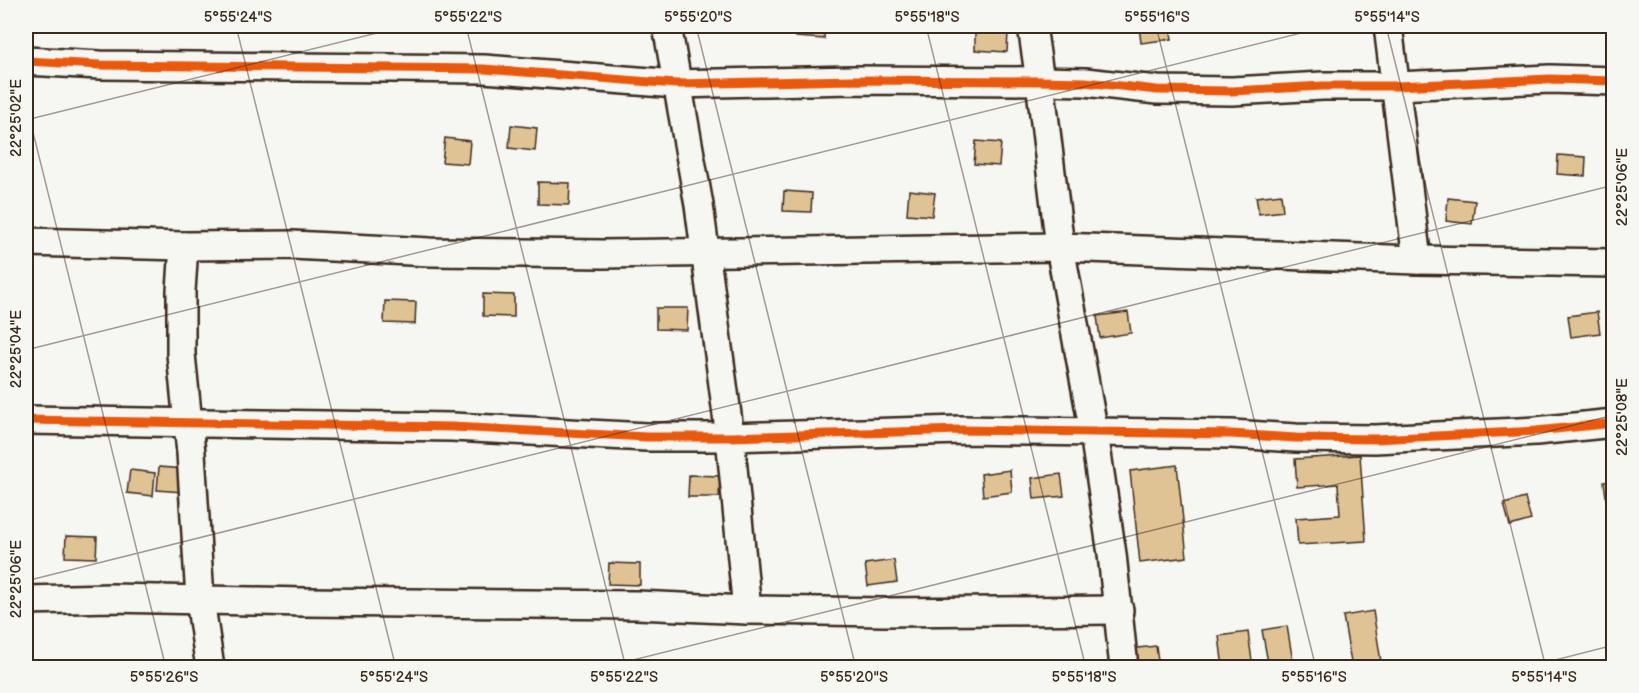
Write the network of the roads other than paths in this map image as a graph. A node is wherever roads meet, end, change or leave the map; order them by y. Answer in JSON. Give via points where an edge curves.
{"nodes":[{"id":1,"x":667,"y":26,"type":"edge"},
{"id":2,"x":1032,"y":26,"type":"edge"},
{"id":3,"x":1388,"y":26,"type":"edge"},
{"id":4,"x":26,"y":62,"type":"edge"},
{"id":5,"x":1040,"y":81,"type":"junction"},
{"id":6,"x":1614,"y":81,"type":"edge"},
{"id":7,"x":676,"y":84,"type":"junction"},
{"id":8,"x":1397,"y":86,"type":"junction"},
{"id":9,"x":26,"y":242,"type":"edge"},
{"id":10,"x":184,"y":246,"type":"junction"},
{"id":11,"x":1060,"y":247,"type":"junction"},
{"id":12,"x":704,"y":251,"type":"junction"},
{"id":13,"x":1417,"y":260,"type":"junction"},
{"id":14,"x":1614,"y":263,"type":"edge"},
{"id":15,"x":26,"y":420,"type":"edge"},
{"id":16,"x":188,"y":422,"type":"junction"},
{"id":17,"x":1614,"y":423,"type":"edge"},
{"id":18,"x":1094,"y":433,"type":"junction"},
{"id":19,"x":730,"y":437,"type":"junction"},
{"id":20,"x":200,"y":599,"type":"junction"},
{"id":21,"x":26,"y":600,"type":"edge"},
{"id":22,"x":747,"y":610,"type":"junction"},
{"id":23,"x":1119,"y":610,"type":"junction"},
{"id":24,"x":210,"y":668,"type":"edge"},
{"id":25,"x":1124,"y":668,"type":"edge"}],
"edges":[{"from":1,"to":7,"type":"street"},
{"from":2,"to":5,"type":"street"},
{"from":3,"to":8,"type":"street"},
{"from":4,"to":7,"type":"street","via":[[484,69]]},
{"from":5,"to":7,"type":"street"},
{"from":5,"to":8,"type":"street","via":[[1221,91]]},
{"from":5,"to":11,"type":"street"},
{"from":6,"to":8,"type":"street","via":[[1550,79]]},
{"from":7,"to":12,"type":"street"},
{"from":8,"to":13,"type":"street"},
{"from":9,"to":10,"type":"street"},
{"from":10,"to":12,"type":"street","via":[[292,245],[528,253]]},
{"from":10,"to":16,"type":"street","via":[[181,354]]},
{"from":11,"to":12,"type":"street"},
{"from":11,"to":13,"type":"street"},
{"from":11,"to":18,"type":"street"},
{"from":12,"to":19,"type":"street"},
{"from":13,"to":14,"type":"street"},
{"from":15,"to":16,"type":"street"},
{"from":16,"to":19,"type":"street"},
{"from":16,"to":20,"type":"street"},
{"from":17,"to":18,"type":"street","via":[[1536,432],[1375,439]]},
{"from":18,"to":19,"type":"street","via":[[961,430]]},
{"from":18,"to":23,"type":"street"},
{"from":19,"to":22,"type":"street"},
{"from":20,"to":21,"type":"street"},
{"from":20,"to":22,"type":"street"},
{"from":20,"to":24,"type":"street"},
{"from":22,"to":23,"type":"street"},
{"from":23,"to":25,"type":"street"}]}
